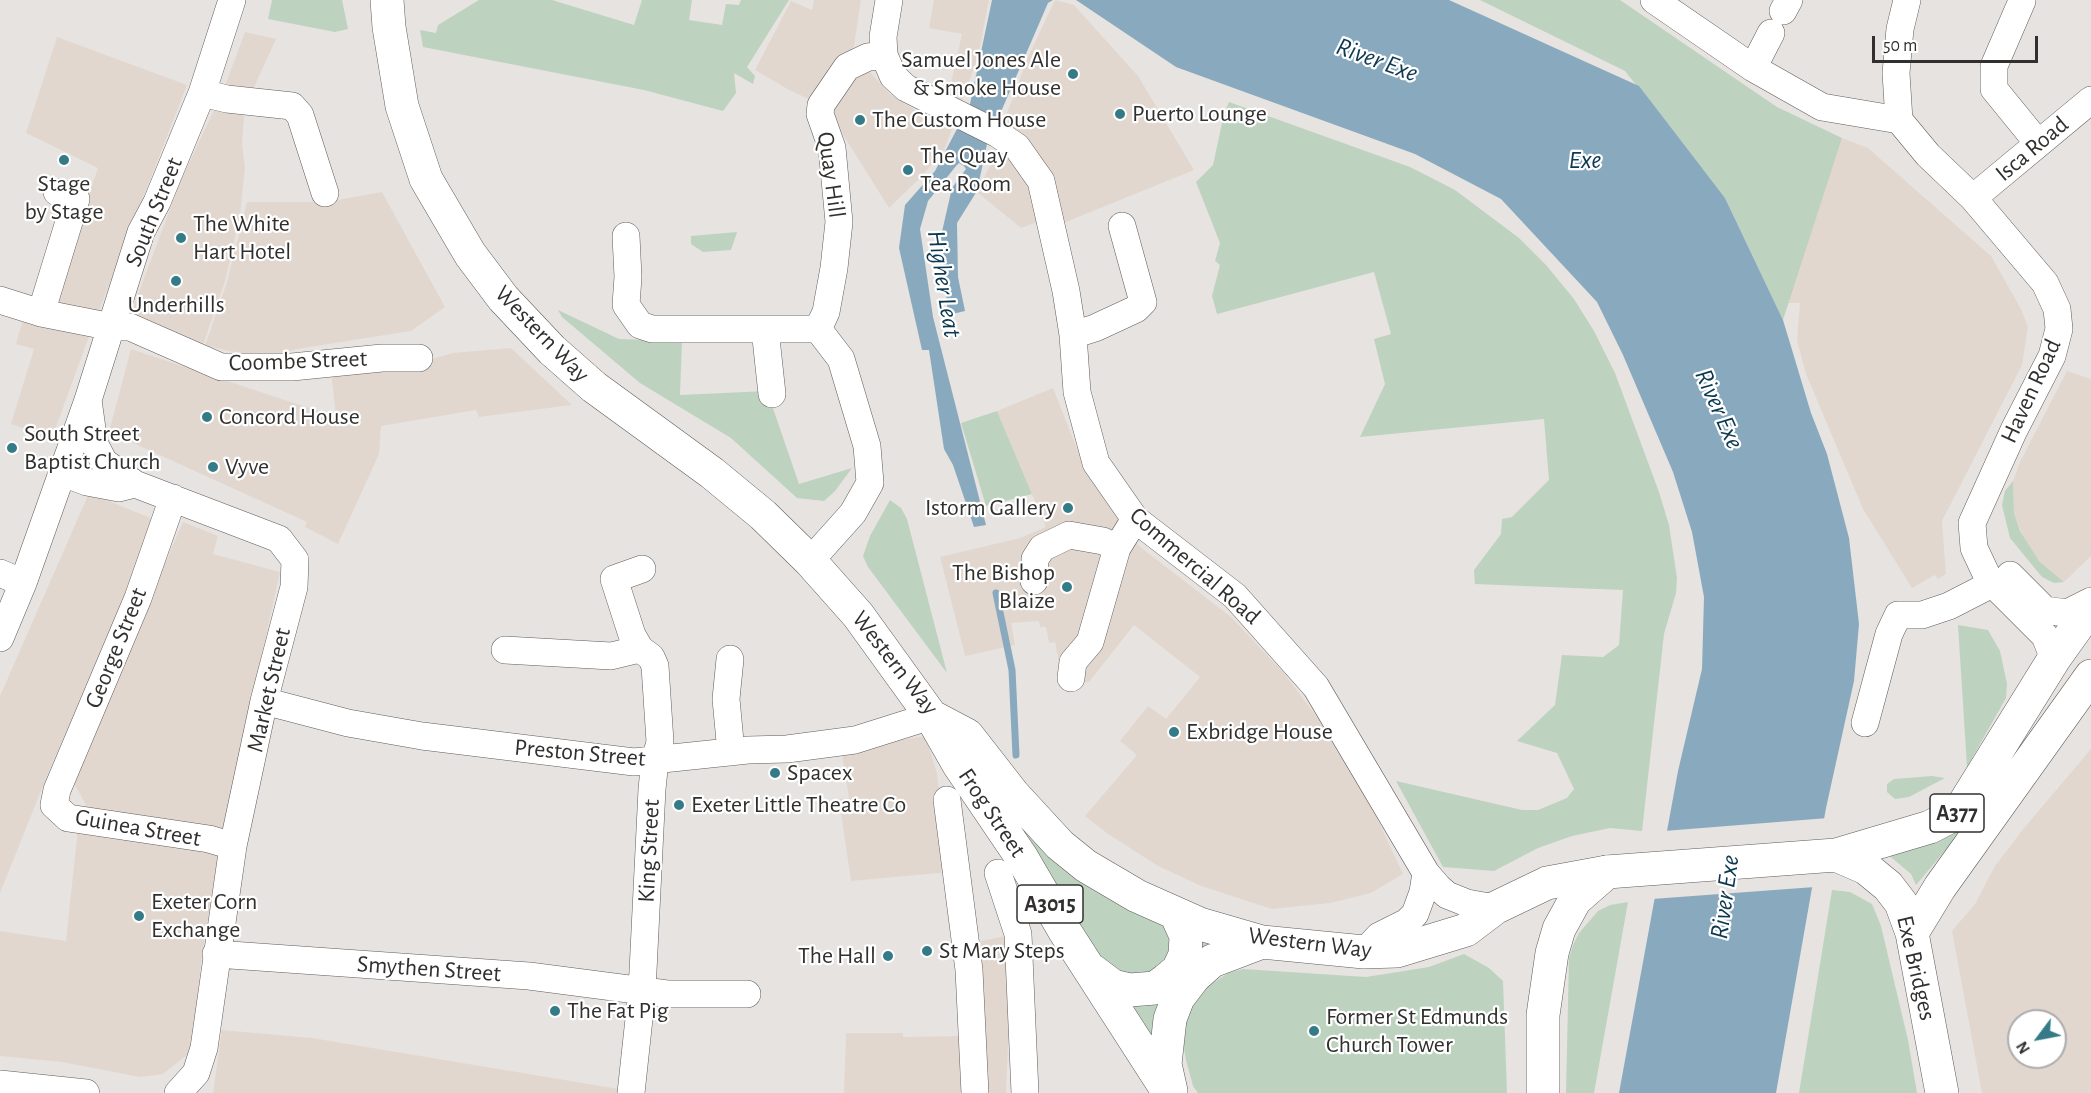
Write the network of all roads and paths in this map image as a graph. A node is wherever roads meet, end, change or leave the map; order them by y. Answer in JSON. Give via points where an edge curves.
{"nodes":[{"id":1,"x":232,"y":0,"type":"edge"},
{"id":2,"x":889,"y":0,"type":"edge"},
{"id":3,"x":1654,"y":0,"type":"edge"},
{"id":4,"x":1907,"y":0,"type":"edge"},
{"id":5,"x":2022,"y":1,"type":"edge"},
{"id":6,"x":384,"y":9,"type":"edge"},
{"id":7,"x":1781,"y":15,"type":"edge"},
{"id":8,"x":884,"y":55,"type":"junction"},
{"id":9,"x":1753,"y":68,"type":"junction"},
{"id":10,"x":202,"y":93,"type":"junction"},
{"id":11,"x":2091,"y":100,"type":"edge"},
{"id":12,"x":1899,"y":120,"type":"junction"},
{"id":13,"x":2038,"y":143,"type":"junction"},
{"id":14,"x":57,"y":192,"type":"dead end"},
{"id":15,"x":325,"y":193,"type":"dead end"},
{"id":16,"x":1973,"y":198,"type":"junction"},
{"id":17,"x":1122,"y":226,"type":"dead end"},
{"id":18,"x":626,"y":236,"type":"dead end"},
{"id":19,"x":0,"y":300,"type":"edge"},
{"id":20,"x":41,"y":313,"type":"junction"},
{"id":21,"x":112,"y":327,"type":"junction"},
{"id":22,"x":765,"y":329,"type":"junction"},
{"id":23,"x":818,"y":329,"type":"junction"},
{"id":24,"x":1073,"y":335,"type":"junction"},
{"id":25,"x":419,"y":358,"type":"dead end"},
{"id":26,"x":772,"y":394,"type":"dead end"},
{"id":27,"x":88,"y":400,"type":"junction"},
{"id":28,"x":97,"y":451,"type":"junction"},
{"id":29,"x":65,"y":466,"type":"junction"},
{"id":30,"x":135,"y":484,"type":"junction"},
{"id":31,"x":173,"y":498,"type":"junction"},
{"id":32,"x":1980,"y":500,"type":"junction"},
{"id":33,"x":1135,"y":519,"type":"junction"},
{"id":34,"x":1117,"y":549,"type":"junction"},
{"id":35,"x":810,"y":561,"type":"junction"},
{"id":36,"x":642,"y":569,"type":"dead end"},
{"id":37,"x":12,"y":578,"type":"edge"},
{"id":38,"x":1034,"y":581,"type":"dead end"},
{"id":39,"x":1984,"y":588,"type":"junction"},
{"id":40,"x":2091,"y":601,"type":"edge"},
{"id":41,"x":2091,"y":607,"type":"edge"},
{"id":42,"x":0,"y":638,"type":"edge"},
{"id":43,"x":640,"y":649,"type":"junction"},
{"id":44,"x":505,"y":650,"type":"dead end"},
{"id":45,"x":2043,"y":654,"type":"junction"},
{"id":46,"x":730,"y":659,"type":"dead end"},
{"id":47,"x":1071,"y":678,"type":"dead end"},
{"id":48,"x":2089,"y":684,"type":"edge"},
{"id":49,"x":264,"y":701,"type":"junction"},
{"id":50,"x":931,"y":716,"type":"junction"},
{"id":51,"x":1865,"y":723,"type":"dead end"},
{"id":52,"x":731,"y":752,"type":"junction"},
{"id":53,"x":655,"y":760,"type":"junction"},
{"id":54,"x":54,"y":797,"type":"joint"},
{"id":55,"x":947,"y":800,"type":"dead end"},
{"id":56,"x":233,"y":846,"type":"junction"},
{"id":57,"x":1836,"y":855,"type":"junction"},
{"id":58,"x":1010,"y":866,"type":"junction"},
{"id":59,"x":956,"y":871,"type":"junction"},
{"id":60,"x":1621,"y":871,"type":"junction"},
{"id":61,"x":1426,"y":873,"type":"junction"},
{"id":62,"x":1495,"y":908,"type":"junction"},
{"id":63,"x":1176,"y":914,"type":"junction"},
{"id":64,"x":1912,"y":933,"type":"junction"},
{"id":65,"x":1262,"y":942,"type":"junction"},
{"id":66,"x":1364,"y":952,"type":"junction"},
{"id":67,"x":216,"y":954,"type":"junction"},
{"id":68,"x":1089,"y":967,"type":"junction"},
{"id":69,"x":642,"y":991,"type":"junction"},
{"id":70,"x":747,"y":993,"type":"dead end"},
{"id":71,"x":0,"y":1084,"type":"edge"},
{"id":72,"x":86,"y":1093,"type":"edge"},
{"id":73,"x":178,"y":1093,"type":"edge"},
{"id":74,"x":631,"y":1093,"type":"edge"},
{"id":75,"x":975,"y":1093,"type":"edge"},
{"id":76,"x":1025,"y":1093,"type":"edge"},
{"id":77,"x":1170,"y":1093,"type":"edge"},
{"id":78,"x":1543,"y":1093,"type":"edge"},
{"id":79,"x":1942,"y":1093,"type":"edge"}],
"edges":[{"from":1,"to":10,"type":"street","name":"South Street"},
{"from":2,"to":8,"type":"street"},
{"from":3,"to":9,"type":"street"},
{"from":4,"to":12,"type":"street","via":[[1896,73]]},
{"from":5,"to":13,"type":"street","via":[[1994,66],[1994,89]]},
{"from":6,"to":35,"type":"main road","name":"Western Way","via":[[402,106],[426,179],[470,254],[503,298],[585,380],[763,514]]},
{"from":7,"to":9,"type":"street"},
{"from":8,"to":23,"type":"street","name":"Quay Hill","via":[[868,57],[847,67],[821,105],[820,114],[832,148],[839,222],[826,312]]},
{"from":8,"to":24,"type":"street","name":"Commercial Road","via":[[893,76],[906,88],[1017,147],[1041,181]]},
{"from":9,"to":12,"type":"street","via":[[1822,107]]},
{"from":10,"to":15,"type":"street","via":[[291,106],[300,115]]},
{"from":10,"to":21,"type":"street","name":"South Street","via":[[141,232]]},
{"from":11,"to":13,"type":"street","name":"Isca Road"},
{"from":12,"to":16,"type":"street","name":"Haven Road","via":[[1928,155]]},
{"from":13,"to":16,"type":"street","name":"Isca Road"},
{"from":14,"to":20,"type":"street","via":[[76,199]]},
{"from":16,"to":32,"type":"street","name":"Haven Road","via":[[2045,283],[2057,309],[2059,329],[2052,356]]},
{"from":17,"to":24,"type":"street","via":[[1143,302],[1136,309]]},
{"from":18,"to":22,"type":"street","via":[[626,305],[640,325],[652,329]]},
{"from":19,"to":20,"type":"street","name":"Coombe Street"},
{"from":20,"to":21,"type":"street","name":"Coombe Street"},
{"from":21,"to":25,"type":"street","name":"Coombe Street","via":[[130,327],[220,367],[292,367]]},
{"from":21,"to":27,"type":"street","name":"South Street"},
{"from":22,"to":23,"type":"street"},
{"from":22,"to":26,"type":"street"},
{"from":23,"to":35,"type":"street","via":[[841,359],[867,446],[870,483],[853,513]]},
{"from":24,"to":33,"type":"street","name":"Commercial Road","via":[[1077,392],[1096,463]]},
{"from":27,"to":28,"type":"street"},
{"from":27,"to":29,"type":"street","name":"South Street"},
{"from":28,"to":29,"type":"street"},
{"from":28,"to":30,"type":"street","name":"Market Street","via":[[104,462]]},
{"from":29,"to":30,"type":"street","via":[[119,488]]},
{"from":29,"to":37,"type":"street","name":"South Street"},
{"from":30,"to":31,"type":"street","name":"Market Street"},
{"from":31,"to":49,"type":"street","name":"Market Street","via":[[279,539],[295,560],[294,587]]},
{"from":31,"to":54,"type":"street","name":"George Street","via":[[138,598]]},
{"from":32,"to":39,"type":"street","name":"Haven Road","via":[[1959,530]]},
{"from":32,"to":40,"type":"street","name":"Haven Road","via":[[1980,536],[2004,568],[2045,610],[2067,612]]},
{"from":32,"to":45,"type":"street","name":"Haven Road","via":[[1972,523],[1979,562],[1989,580],[2044,636]]},
{"from":33,"to":34,"type":"street"},
{"from":33,"to":61,"type":"street","name":"Commercial Road","via":[[1235,596],[1316,687]]},
{"from":34,"to":38,"type":"street","via":[[1102,541],[1069,535],[1042,548],[1035,559]]},
{"from":34,"to":47,"type":"street","via":[[1090,642],[1073,662]]},
{"from":35,"to":50,"type":"main road","name":"Western Way","via":[[858,615]]},
{"from":36,"to":43,"type":"street","name":"King Street","via":[[614,579],[626,621]]},
{"from":37,"to":42,"type":"street","name":"South Street"},
{"from":39,"to":45,"type":"street","name":"Haven Road"},
{"from":39,"to":51,"type":"street","via":[[1922,615],[1898,615],[1888,634]]},
{"from":41,"to":45,"type":"main road","number":"A377"},
{"from":43,"to":44,"type":"street","via":[[611,656]]},
{"from":43,"to":53,"type":"street","name":"King Street","via":[[651,657],[658,682],[660,742]]},
{"from":45,"to":48,"type":"street"},
{"from":45,"to":57,"type":"main road","number":"A377","via":[[2027,704],[1959,812],[1930,827]]},
{"from":46,"to":52,"type":"street","via":[[726,699]]},
{"from":48,"to":64,"type":"main road","number":"A377","via":[[1940,887]]},
{"from":49,"to":53,"type":"street","name":"Preston Street","via":[[348,723],[422,736],[634,762]]},
{"from":49,"to":56,"type":"street","name":"Market Street"},
{"from":50,"to":52,"type":"street","name":"Preston Street","via":[[855,740],[787,750]]},
{"from":50,"to":58,"type":"main road","name":"Frog Street","number":"A3015"},
{"from":50,"to":63,"type":"main road","name":"Western Way","via":[[968,735],[1012,794],[1060,845],[1137,896]]},
{"from":52,"to":53,"type":"street","name":"Preston Street"},
{"from":53,"to":69,"type":"street","name":"King Street"},
{"from":54,"to":56,"type":"street","name":"Guinea Street","via":[[54,805],[68,818]]},
{"from":55,"to":59,"type":"street"},
{"from":56,"to":67,"type":"street","name":"Market Street"},
{"from":57,"to":60,"type":"main road","name":"Exe Bridges","number":"A377"},
{"from":57,"to":64,"type":"main road","name":"Exe Bridges","number":"A377","via":[[1866,868],[1888,886],[1901,903]]},
{"from":58,"to":59,"type":"street"},
{"from":58,"to":68,"type":"main road","name":"Frog Street","number":"A3015"},
{"from":58,"to":76,"type":"street","via":[[1018,934]]},
{"from":59,"to":75,"type":"street","via":[[969,970]]},
{"from":60,"to":62,"type":"main road","name":"Western Way","via":[[1547,883]]},
{"from":60,"to":78,"type":"main road","via":[[1575,900],[1559,929],[1543,1015]]},
{"from":61,"to":62,"type":"street","name":"Commercial Road","via":[[1448,895]]},
{"from":61,"to":66,"type":"street","via":[[1415,914],[1379,936]]},
{"from":62,"to":66,"type":"main road","name":"Western Way","via":[[1466,930],[1397,951]]},
{"from":63,"to":65,"type":"main road","name":"Western Way"},
{"from":63,"to":68,"type":"main road","via":[[1186,936],[1185,955],[1178,970],[1155,988],[1130,990],[1113,986]]},
{"from":64,"to":79,"type":"main road","name":"Exe Bridges","number":"A377"},
{"from":65,"to":66,"type":"main road","name":"Western Way"},
{"from":65,"to":77,"type":"main road","via":[[1212,962],[1178,998],[1170,1019],[1164,1064]]},
{"from":67,"to":69,"type":"street","name":"Smythen Street","via":[[529,976]]},
{"from":67,"to":73,"type":"street","name":"Market Street","via":[[204,1048],[196,1073]]},
{"from":68,"to":77,"type":"main road","name":"Frog Street","number":"A3015"},
{"from":69,"to":70,"type":"street","name":"Smythen Street","via":[[724,996]]},
{"from":69,"to":74,"type":"street","name":"King Street"},
{"from":71,"to":72,"type":"street"}]}
